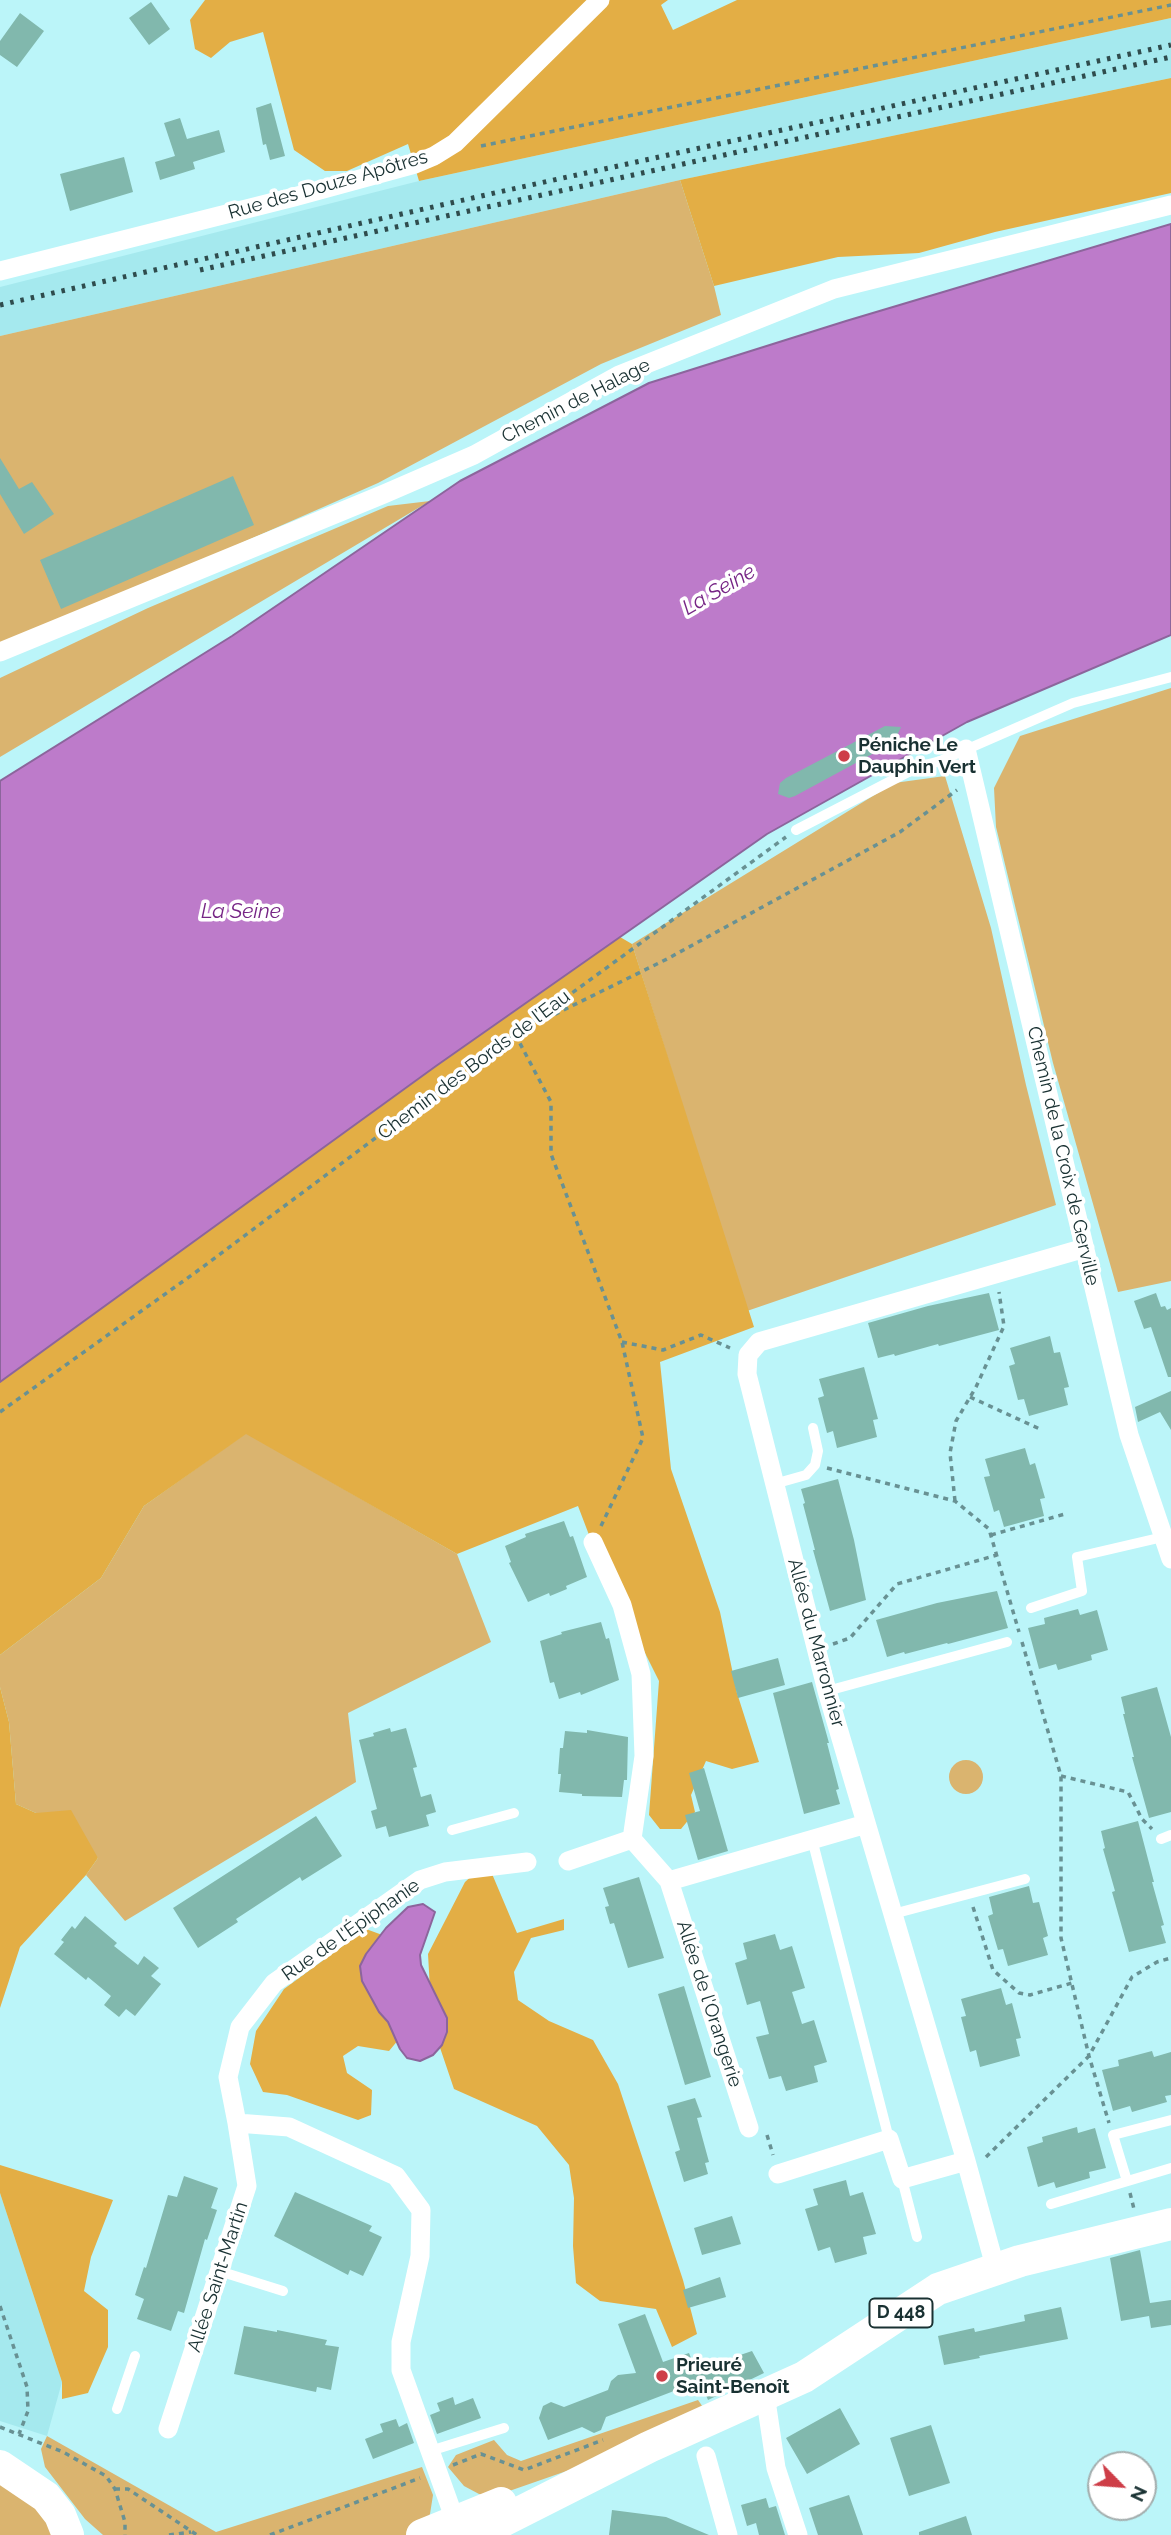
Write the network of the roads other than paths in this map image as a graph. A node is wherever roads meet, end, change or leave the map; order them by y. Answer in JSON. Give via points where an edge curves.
{"nodes":[{"id":1,"x":600,"y":0,"type":"edge"},
{"id":2,"x":1171,"y":205,"type":"edge"},
{"id":3,"x":0,"y":271,"type":"edge"},
{"id":4,"x":0,"y":652,"type":"edge"},
{"id":5,"x":1171,"y":677,"type":"edge"},
{"id":6,"x":966,"y":749,"type":"junction"},
{"id":7,"x":796,"y":830,"type":"road end"},
{"id":8,"x":1084,"y":1248,"type":"junction"},
{"id":9,"x":813,"y":1428,"type":"dead end"},
{"id":10,"x":774,"y":1485,"type":"junction"},
{"id":11,"x":1163,"y":1536,"type":"junction"},
{"id":12,"x":593,"y":1542,"type":"road end"},
{"id":13,"x":1171,"y":1559,"type":"edge"},
{"id":14,"x":1031,"y":1608,"type":"dead end"},
{"id":15,"x":1007,"y":1642,"type":"dead end"},
{"id":16,"x":827,"y":1691,"type":"junction"},
{"id":17,"x":514,"y":1813,"type":"dead end"},
{"id":18,"x":866,"y":1824,"type":"junction"},
{"id":19,"x":452,"y":1830,"type":"dead end"},
{"id":20,"x":632,"y":1839,"type":"junction"},
{"id":21,"x":812,"y":1839,"type":"junction"},
{"id":22,"x":568,"y":1861,"type":"dead end"},
{"id":23,"x":527,"y":1862,"type":"dead end"},
{"id":24,"x":1025,"y":1879,"type":"dead end"},
{"id":25,"x":669,"y":1881,"type":"junction"},
{"id":26,"x":893,"y":1914,"type":"junction"},
{"id":27,"x":1171,"y":2120,"type":"edge"},
{"id":28,"x":237,"y":2123,"type":"junction"},
{"id":29,"x":749,"y":2128,"type":"dead end"},
{"id":30,"x":890,"y":2139,"type":"junction"},
{"id":31,"x":968,"y":2167,"type":"junction"},
{"id":32,"x":1171,"y":2168,"type":"edge"},
{"id":33,"x":778,"y":2174,"type":"dead end"},
{"id":34,"x":902,"y":2179,"type":"junction"},
{"id":35,"x":1127,"y":2181,"type":"junction"},
{"id":36,"x":1051,"y":2204,"type":"dead end"},
{"id":37,"x":1171,"y":2224,"type":"edge"},
{"id":38,"x":917,"y":2237,"type":"dead end"},
{"id":39,"x":996,"y":2270,"type":"junction"},
{"id":40,"x":219,"y":2271,"type":"junction"},
{"id":41,"x":283,"y":2291,"type":"dead end"},
{"id":42,"x":135,"y":2356,"type":"dead end"},
{"id":43,"x":765,"y":2394,"type":"junction"},
{"id":44,"x":117,"y":2409,"type":"dead end"},
{"id":45,"x":504,"y":2428,"type":"dead end"},
{"id":46,"x":168,"y":2429,"type":"dead end"},
{"id":47,"x":430,"y":2451,"type":"junction"},
{"id":48,"x":706,"y":2456,"type":"dead end"},
{"id":49,"x":0,"y":2466,"type":"edge"},
{"id":50,"x":64,"y":2525,"type":"edge"},
{"id":51,"x":465,"y":2528,"type":"edge"},
{"id":52,"x":87,"y":2535,"type":"edge"},
{"id":53,"x":422,"y":2535,"type":"edge"},
{"id":54,"x":729,"y":2535,"type":"edge"},
{"id":55,"x":798,"y":2535,"type":"edge"}],
"edges":[{"from":1,"to":3,"type":"street","name":"Rue des Douze Apôtres","via":[[455,143],[434,156],[294,197]]},
{"from":2,"to":4,"type":"street","name":"Chemin de Halage","via":[[834,289],[619,375],[474,455]]},
{"from":5,"to":6,"type":"lane","via":[[1073,702]]},
{"from":6,"to":7,"type":"lane","via":[[918,767]]},
{"from":6,"to":8,"type":"street","name":"Chemin de la Croix de Gerville"},
{"from":8,"to":10,"type":"street","name":"Allée du Marronnier","via":[[759,1342],[748,1355],[747,1374]]},
{"from":8,"to":11,"type":"street","name":"Chemin de la Croix de Gerville","via":[[1129,1435]]},
{"from":9,"to":10,"type":"lane","via":[[818,1451],[815,1465],[806,1475]]},
{"from":10,"to":16,"type":"street","name":"Allée du Marronnier"},
{"from":11,"to":13,"type":"street","name":"Chemin de la Croix de Gerville"},
{"from":11,"to":14,"type":"lane","via":[[1077,1557],[1082,1591]]},
{"from":12,"to":20,"type":"street","via":[[622,1605],[641,1674],[644,1756]]},
{"from":15,"to":16,"type":"lane"},
{"from":16,"to":18,"type":"street","name":"Allée du Marronnier"},
{"from":17,"to":19,"type":"lane"},
{"from":18,"to":21,"type":"street"},
{"from":18,"to":26,"type":"street","name":"Allée du Marronnier"},
{"from":20,"to":22,"type":"street"},
{"from":20,"to":25,"type":"street"},
{"from":21,"to":25,"type":"street"},
{"from":21,"to":30,"type":"lane"},
{"from":23,"to":28,"type":"street","name":"Rue de l'Épiphanie","via":[[445,1872],[420,1880],[274,1983],[240,2026],[229,2077]]},
{"from":24,"to":26,"type":"lane"},
{"from":25,"to":29,"type":"street","name":"Allée de l'Orangerie"},
{"from":26,"to":31,"type":"street","name":"Allée du Marronnier"},
{"from":27,"to":35,"type":"lane","via":[[1113,2135]]},
{"from":28,"to":40,"type":"street","name":"Allée Saint-Martin","via":[[247,2186]]},
{"from":28,"to":47,"type":"street","via":[[289,2127],[396,2175],[421,2210],[420,2256],[401,2342],[401,2370]]},
{"from":30,"to":33,"type":"street"},
{"from":30,"to":34,"type":"street"},
{"from":31,"to":34,"type":"street"},
{"from":31,"to":39,"type":"street","name":"Allée du Marronnier"},
{"from":32,"to":35,"type":"lane"},
{"from":34,"to":38,"type":"lane"},
{"from":35,"to":36,"type":"lane"},
{"from":37,"to":39,"type":"main road","number":"D 448"},
{"from":39,"to":43,"type":"main road","number":"D 448","via":[[938,2290],[804,2376]]},
{"from":40,"to":41,"type":"lane"},
{"from":40,"to":46,"type":"street","name":"Allée Saint-Martin"},
{"from":42,"to":44,"type":"lane"},
{"from":43,"to":51,"type":"main road","number":"D 448"},
{"from":43,"to":55,"type":"street","via":[[776,2468]]},
{"from":45,"to":47,"type":"lane"},
{"from":47,"to":51,"type":"street"},
{"from":48,"to":54,"type":"street"},
{"from":49,"to":50,"type":"main road","via":[[46,2497]]},
{"from":50,"to":52,"type":"main road"},
{"from":51,"to":53,"type":"main road","number":"D 448"}]}
